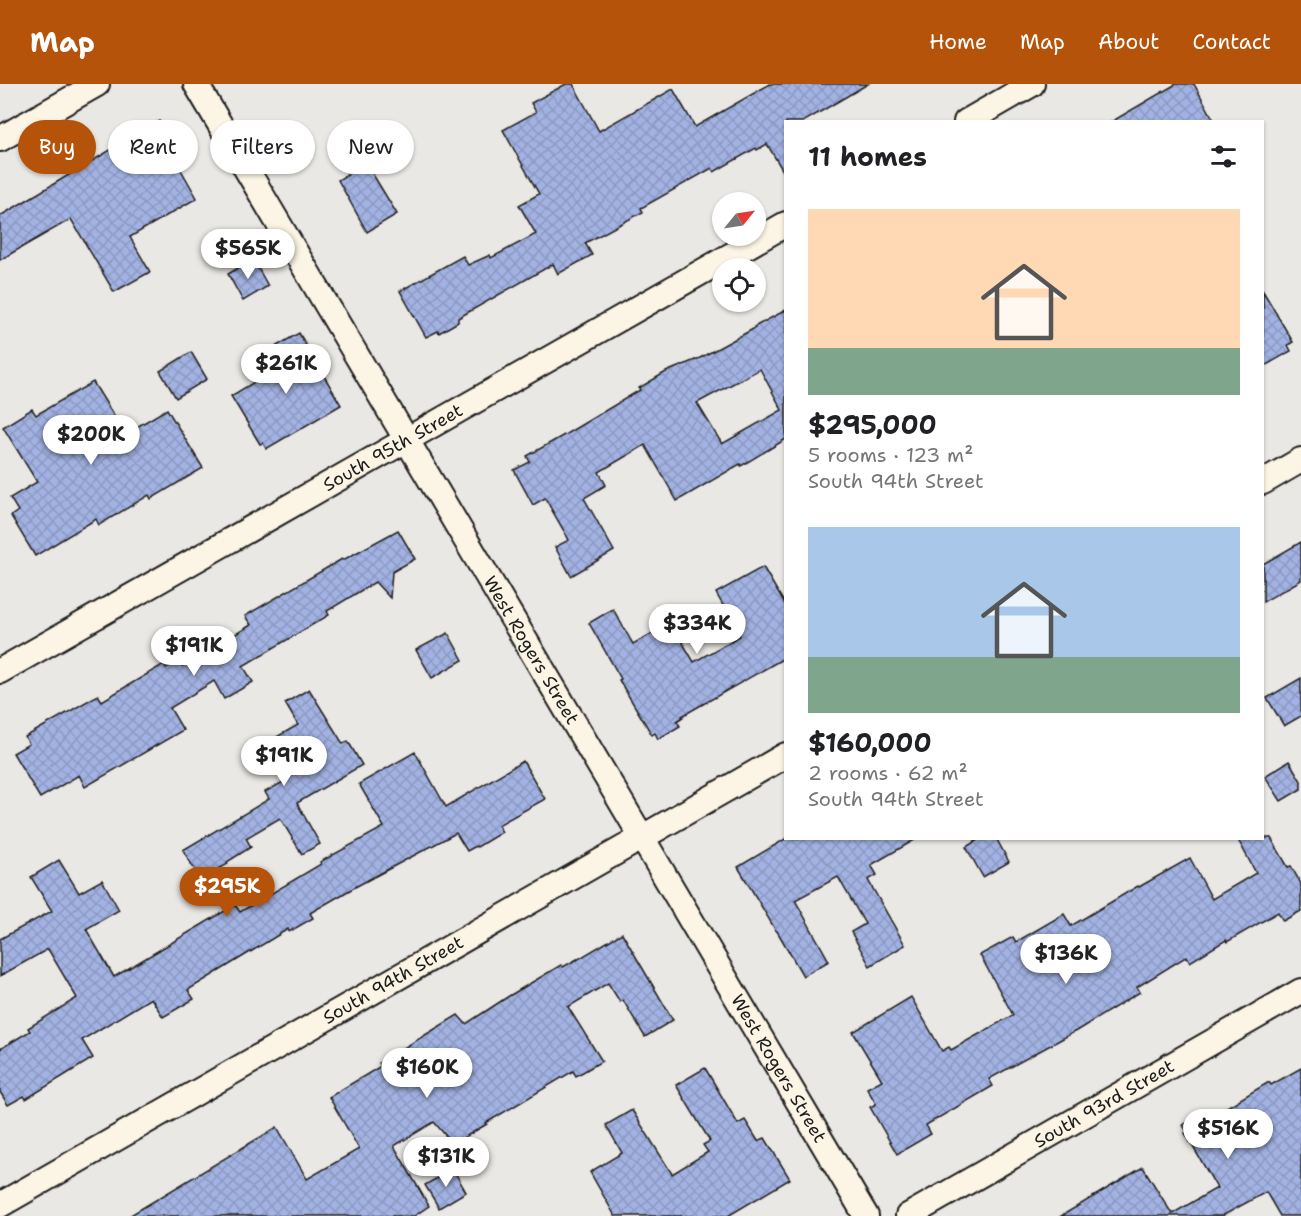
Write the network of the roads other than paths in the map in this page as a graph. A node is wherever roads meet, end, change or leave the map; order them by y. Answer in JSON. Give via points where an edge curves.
{"nodes":[{"id":1,"x":97,"y":84,"type":"edge"},
{"id":2,"x":196,"y":84,"type":"edge"},
{"id":3,"x":1032,"y":84,"type":"edge"},
{"id":4,"x":969,"y":120,"type":"edge"},
{"id":5,"x":0,"y":139,"type":"edge"},
{"id":6,"x":784,"y":225,"type":"edge"},
{"id":7,"x":407,"y":440,"type":"junction"},
{"id":8,"x":1301,"y":460,"type":"edge"},
{"id":9,"x":1264,"y":481,"type":"edge"},
{"id":10,"x":0,"y":671,"type":"edge"},
{"id":11,"x":784,"y":756,"type":"edge"},
{"id":12,"x":643,"y":837,"type":"junction"},
{"id":13,"x":1301,"y":990,"type":"edge"},
{"id":14,"x":0,"y":1205,"type":"edge"},
{"id":15,"x":866,"y":1216,"type":"edge"},
{"id":16,"x":908,"y":1216,"type":"edge"}],
"edges":[{"from":1,"to":5,"type":"street"},
{"from":2,"to":7,"type":"street","name":"West Rogers Street"},
{"from":3,"to":4,"type":"street"},
{"from":6,"to":7,"type":"street","name":"South 95th Street"},
{"from":7,"to":10,"type":"street","name":"South 95th Street"},
{"from":7,"to":12,"type":"street","name":"West Rogers Street"},
{"from":8,"to":9,"type":"street"},
{"from":11,"to":12,"type":"street","name":"South 94th Street"},
{"from":12,"to":14,"type":"street","name":"South 94th Street"},
{"from":12,"to":15,"type":"street","name":"West Rogers Street"},
{"from":13,"to":16,"type":"street","name":"South 93rd Street"}]}
